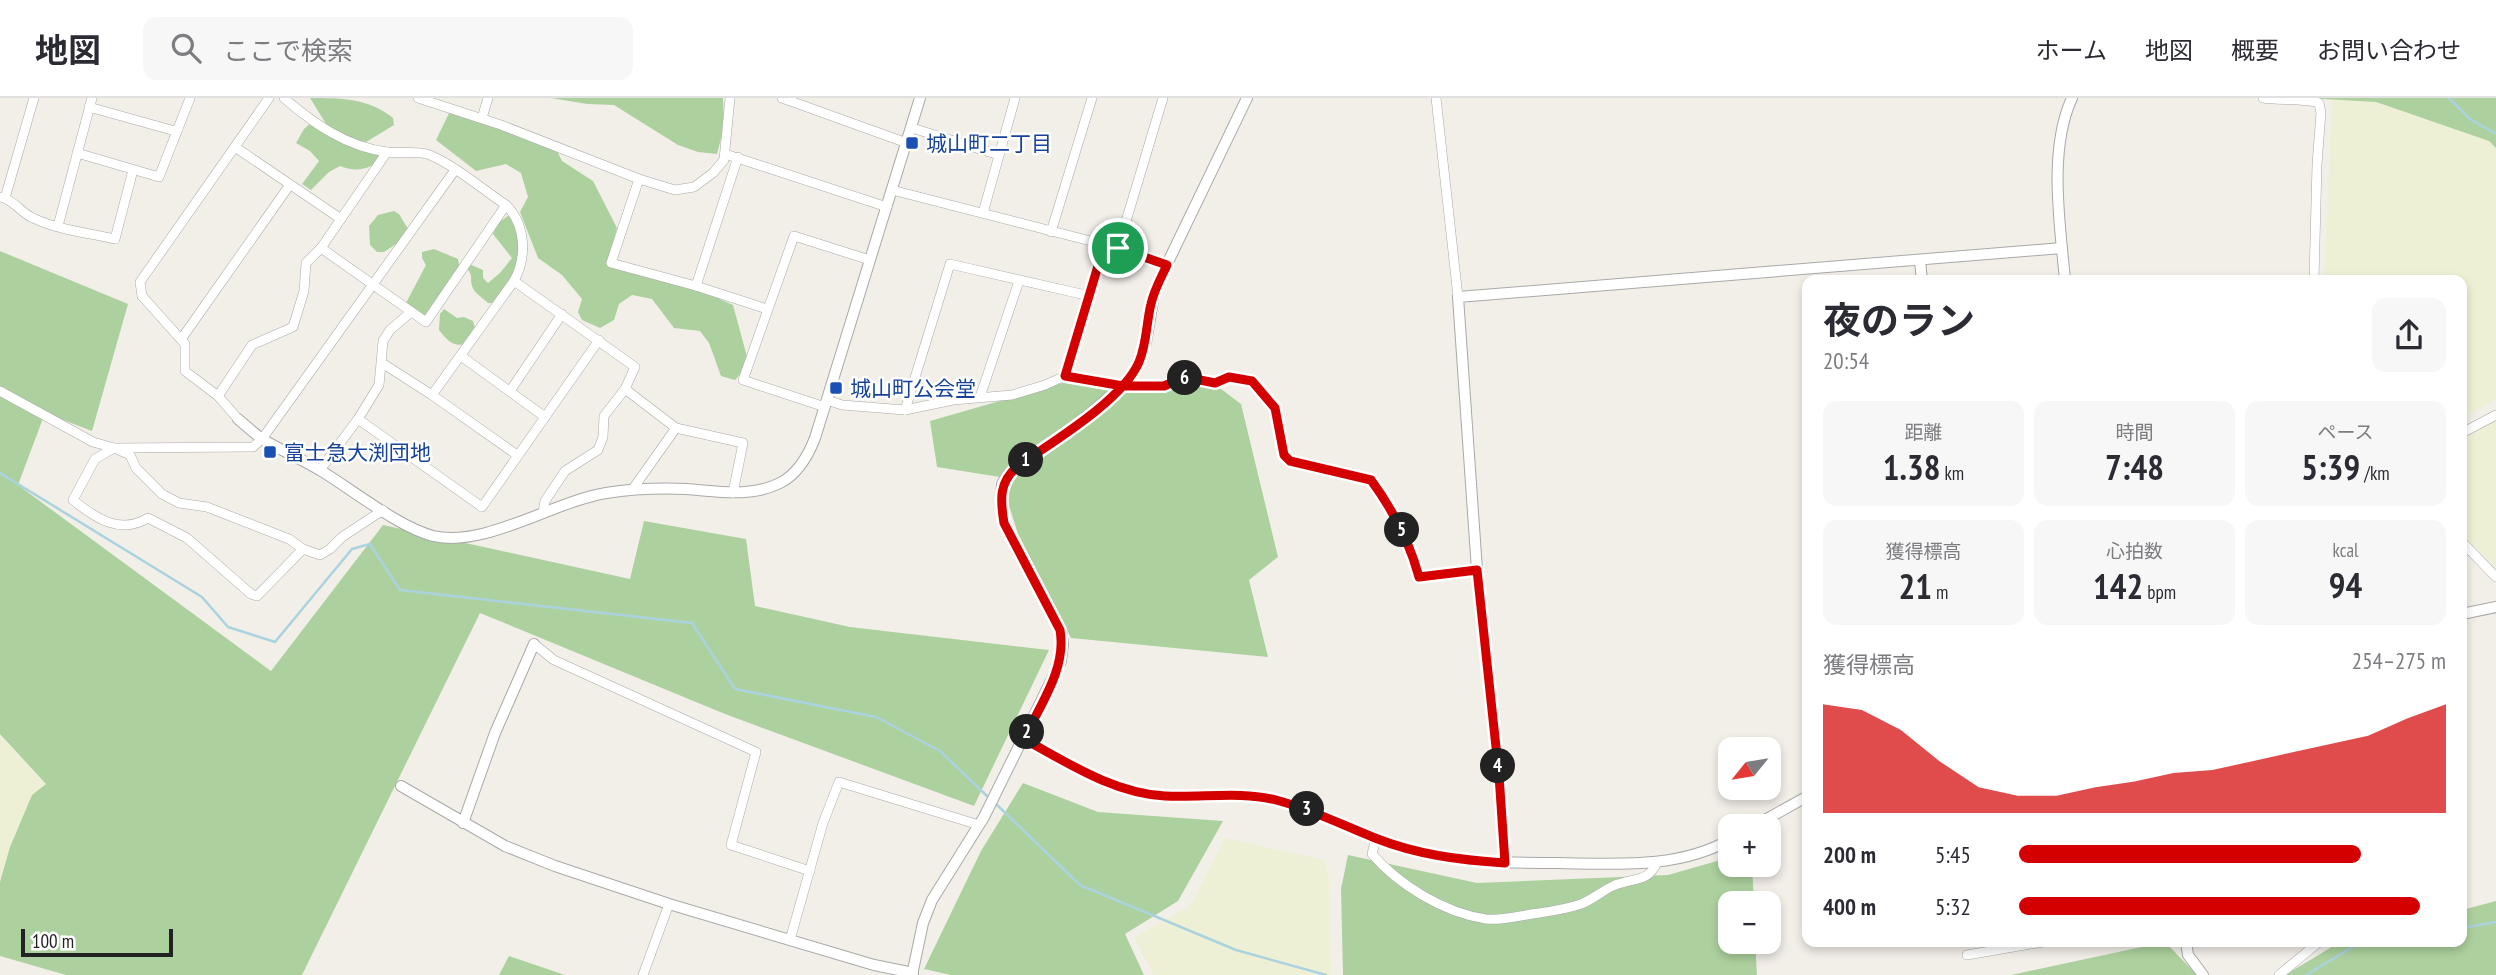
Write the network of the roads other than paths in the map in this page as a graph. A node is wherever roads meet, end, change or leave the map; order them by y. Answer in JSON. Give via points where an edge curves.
{"nodes":[{"id":1,"x":34,"y":98,"type":"edge"},
{"id":2,"x":190,"y":98,"type":"edge"},
{"id":3,"x":269,"y":98,"type":"edge"},
{"id":4,"x":284,"y":98,"type":"edge"},
{"id":5,"x":418,"y":98,"type":"edge"},
{"id":6,"x":488,"y":98,"type":"edge"},
{"id":7,"x":730,"y":98,"type":"edge"},
{"id":8,"x":782,"y":98,"type":"edge"},
{"id":9,"x":920,"y":98,"type":"edge"},
{"id":10,"x":1014,"y":98,"type":"edge"},
{"id":11,"x":1092,"y":98,"type":"edge"},
{"id":12,"x":1163,"y":98,"type":"edge"},
{"id":13,"x":1247,"y":98,"type":"edge"},
{"id":14,"x":1436,"y":98,"type":"edge"},
{"id":15,"x":2072,"y":98,"type":"edge"},
{"id":16,"x":2263,"y":98,"type":"edge"},
{"id":17,"x":91,"y":103,"type":"edge"},
{"id":18,"x":482,"y":118,"type":"junction"},
{"id":19,"x":912,"y":128,"type":"junction"},
{"id":20,"x":175,"y":131,"type":"junction"},
{"id":21,"x":907,"y":143,"type":"junction"},
{"id":22,"x":235,"y":147,"type":"junction"},
{"id":23,"x":387,"y":152,"type":"junction"},
{"id":24,"x":77,"y":153,"type":"junction"},
{"id":25,"x":725,"y":154,"type":"junction"},
{"id":26,"x":999,"y":155,"type":"junction"},
{"id":27,"x":738,"y":157,"type":"junction"},
{"id":28,"x":133,"y":170,"type":"junction"},
{"id":29,"x":454,"y":170,"type":"junction"},
{"id":30,"x":639,"y":179,"type":"junction"},
{"id":31,"x":289,"y":186,"type":"junction"},
{"id":32,"x":892,"y":190,"type":"junction"},
{"id":33,"x":3,"y":197,"type":"edge"},
{"id":34,"x":506,"y":205,"type":"junction"},
{"id":35,"x":887,"y":207,"type":"junction"},
{"id":36,"x":983,"y":213,"type":"junction"},
{"id":37,"x":341,"y":219,"type":"junction"},
{"id":38,"x":58,"y":226,"type":"junction"},
{"id":39,"x":1051,"y":232,"type":"junction"},
{"id":40,"x":1104,"y":246,"type":"junction"},
{"id":41,"x":321,"y":248,"type":"junction"},
{"id":42,"x":1118,"y":248,"type":"junction"},
{"id":43,"x":2062,"y":248,"type":"junction"},
{"id":44,"x":870,"y":260,"type":"junction"},
{"id":45,"x":1920,"y":261,"type":"junction"},
{"id":46,"x":1167,"y":265,"type":"junction"},
{"id":47,"x":1921,"y":275,"type":"edge"},
{"id":48,"x":2065,"y":275,"type":"edge"},
{"id":49,"x":2314,"y":275,"type":"edge"},
{"id":50,"x":514,"y":281,"type":"junction"},
{"id":51,"x":1019,"y":281,"type":"junction"},
{"id":52,"x":373,"y":285,"type":"junction"},
{"id":53,"x":696,"y":286,"type":"junction"},
{"id":54,"x":1090,"y":296,"type":"junction"},
{"id":55,"x":1458,"y":297,"type":"junction"},
{"id":56,"x":767,"y":309,"type":"junction"},
{"id":57,"x":411,"y":312,"type":"junction"},
{"id":58,"x":562,"y":314,"type":"junction"},
{"id":59,"x":182,"y":338,"type":"junction"},
{"id":60,"x":599,"y":340,"type":"junction"},
{"id":61,"x":461,"y":356,"type":"junction"},
{"id":62,"x":382,"y":363,"type":"junction"},
{"id":63,"x":1065,"y":376,"type":"junction"},
{"id":64,"x":1123,"y":386,"type":"junction"},
{"id":65,"x":625,"y":389,"type":"junction"},
{"id":66,"x":0,"y":391,"type":"edge"},
{"id":67,"x":510,"y":391,"type":"junction"},
{"id":68,"x":432,"y":395,"type":"junction"},
{"id":69,"x":218,"y":396,"type":"junction"},
{"id":70,"x":980,"y":397,"type":"junction"},
{"id":71,"x":826,"y":403,"type":"junction"},
{"id":72,"x":905,"y":410,"type":"junction"},
{"id":73,"x":2496,"y":415,"type":"edge"},
{"id":74,"x":545,"y":416,"type":"junction"},
{"id":75,"x":238,"y":419,"type":"joint"},
{"id":76,"x":358,"y":419,"type":"junction"},
{"id":77,"x":676,"y":428,"type":"junction"},
{"id":78,"x":2467,"y":430,"type":"edge"},
{"id":79,"x":262,"y":439,"type":"junction"},
{"id":80,"x":114,"y":449,"type":"junction"},
{"id":81,"x":517,"y":455,"type":"junction"},
{"id":82,"x":320,"y":470,"type":"junction"},
{"id":83,"x":632,"y":490,"type":"junction"},
{"id":84,"x":733,"y":493,"type":"junction"},
{"id":85,"x":383,"y":510,"type":"junction"},
{"id":86,"x":543,"y":512,"type":"junction"},
{"id":87,"x":2467,"y":547,"type":"edge"},
{"id":88,"x":303,"y":549,"type":"junction"},
{"id":89,"x":1477,"y":570,"type":"junction"},
{"id":90,"x":2496,"y":577,"type":"edge"},
{"id":91,"x":2496,"y":607,"type":"edge"},
{"id":92,"x":2467,"y":613,"type":"edge"},
{"id":93,"x":534,"y":644,"type":"joint"},
{"id":94,"x":1024,"y":739,"type":"junction"},
{"id":95,"x":401,"y":786,"type":"dead end"},
{"id":96,"x":1802,"y":799,"type":"edge"},
{"id":97,"x":1776,"y":814,"type":"edge"},
{"id":98,"x":981,"y":821,"type":"junction"},
{"id":99,"x":463,"y":823,"type":"junction"},
{"id":100,"x":1376,"y":838,"type":"junction"},
{"id":101,"x":1718,"y":845,"type":"edge"},
{"id":102,"x":1657,"y":862,"type":"junction"},
{"id":103,"x":1505,"y":863,"type":"junction"},
{"id":104,"x":810,"y":871,"type":"junction"},
{"id":105,"x":669,"y":904,"type":"junction"},
{"id":106,"x":790,"y":940,"type":"junction"},
{"id":107,"x":2014,"y":947,"type":"edge"},
{"id":108,"x":2187,"y":947,"type":"edge"},
{"id":109,"x":2313,"y":947,"type":"edge"},
{"id":110,"x":1967,"y":955,"type":"dead end"},
{"id":111,"x":916,"y":974,"type":"edge"},
{"id":112,"x":643,"y":975,"type":"edge"},
{"id":113,"x":2203,"y":975,"type":"edge"},
{"id":114,"x":2279,"y":975,"type":"edge"}],
"edges":[{"from":1,"to":33,"type":"street"},
{"from":2,"to":20,"type":"street"},
{"from":3,"to":22,"type":"street"},
{"from":4,"to":23,"type":"street","via":[[337,136]]},
{"from":5,"to":18,"type":"street"},
{"from":6,"to":18,"type":"street"},
{"from":7,"to":25,"type":"street"},
{"from":8,"to":21,"type":"street"},
{"from":9,"to":19,"type":"street"},
{"from":10,"to":26,"type":"street"},
{"from":11,"to":39,"type":"street"},
{"from":12,"to":42,"type":"street"},
{"from":13,"to":46,"type":"street"},
{"from":14,"to":55,"type":"street"},
{"from":15,"to":43,"type":"street","via":[[2062,126],[2058,176]]},
{"from":16,"to":49,"type":"street","via":[[2319,103]]},
{"from":17,"to":20,"type":"street"},
{"from":17,"to":24,"type":"street"},
{"from":18,"to":30,"type":"street"},
{"from":19,"to":21,"type":"street"},
{"from":19,"to":26,"type":"street"},
{"from":20,"to":28,"type":"street","via":[[159,177]]},
{"from":21,"to":32,"type":"street"},
{"from":22,"to":31,"type":"street"},
{"from":22,"to":59,"type":"street","via":[[140,282],[142,296]]},
{"from":23,"to":29,"type":"street","via":[[428,153]]},
{"from":23,"to":37,"type":"street"},
{"from":24,"to":28,"type":"street"},
{"from":24,"to":38,"type":"street"},
{"from":25,"to":27,"type":"street"},
{"from":25,"to":30,"type":"street","via":[[713,173],[694,187],[675,190]]},
{"from":26,"to":36,"type":"street"},
{"from":27,"to":35,"type":"street"},
{"from":27,"to":53,"type":"street"},
{"from":28,"to":38,"type":"street","via":[[115,239]]},
{"from":29,"to":34,"type":"street"},
{"from":29,"to":52,"type":"street"},
{"from":30,"to":53,"type":"street","via":[[611,263]]},
{"from":31,"to":37,"type":"street"},
{"from":31,"to":59,"type":"street"},
{"from":32,"to":35,"type":"street"},
{"from":32,"to":36,"type":"street"},
{"from":33,"to":38,"type":"street","via":[[31,218]]},
{"from":34,"to":50,"type":"street","via":[[515,214],[523,238],[520,270]]},
{"from":34,"to":57,"type":"street","via":[[426,322]]},
{"from":35,"to":44,"type":"street"},
{"from":36,"to":39,"type":"street"},
{"from":37,"to":41,"type":"street"},
{"from":39,"to":40,"type":"street"},
{"from":40,"to":42,"type":"street"},
{"from":40,"to":54,"type":"street"},
{"from":41,"to":52,"type":"street"},
{"from":41,"to":69,"type":"street","via":[[306,263],[304,291],[293,327],[253,345]]},
{"from":42,"to":46,"type":"street"},
{"from":43,"to":45,"type":"street"},
{"from":43,"to":48,"type":"street"},
{"from":44,"to":56,"type":"street","via":[[794,236]]},
{"from":44,"to":71,"type":"street"},
{"from":45,"to":47,"type":"street"},
{"from":45,"to":55,"type":"street"},
{"from":46,"to":64,"type":"street","via":[[1152,298],[1146,342]]},
{"from":50,"to":58,"type":"street"},
{"from":50,"to":61,"type":"street"},
{"from":51,"to":54,"type":"street"},
{"from":51,"to":70,"type":"street"},
{"from":51,"to":72,"type":"street","via":[[950,264]]},
{"from":52,"to":57,"type":"street"},
{"from":52,"to":79,"type":"street"},
{"from":53,"to":56,"type":"street"},
{"from":54,"to":63,"type":"street"},
{"from":55,"to":89,"type":"street"},
{"from":56,"to":71,"type":"street","via":[[743,380]]},
{"from":57,"to":62,"type":"street","via":[[383,341]]},
{"from":58,"to":60,"type":"street"},
{"from":58,"to":67,"type":"street"},
{"from":59,"to":69,"type":"street","via":[[185,371]]},
{"from":60,"to":65,"type":"street","via":[[635,367]]},
{"from":60,"to":74,"type":"street"},
{"from":61,"to":67,"type":"street"},
{"from":61,"to":68,"type":"street"},
{"from":62,"to":68,"type":"street"},
{"from":62,"to":76,"type":"street","via":[[379,385]]},
{"from":63,"to":64,"type":"street"},
{"from":63,"to":70,"type":"street","via":[[1012,395]]},
{"from":64,"to":89,"type":"street","via":[[1164,386],[1185,377],[1215,383],[1229,377],[1252,381],[1275,408],[1284,455],[1290,461],[1371,480],[1393,510],[1419,577]]},
{"from":64,"to":94,"type":"street","via":[[1009,473],[1002,484],[1004,523],[1063,644],[1061,661]]},
{"from":65,"to":77,"type":"street"},
{"from":65,"to":86,"type":"street","via":[[604,416],[598,450],[565,471],[545,500]]},
{"from":66,"to":80,"type":"street"},
{"from":67,"to":74,"type":"street"},
{"from":68,"to":81,"type":"street"},
{"from":69,"to":75,"type":"street"},
{"from":70,"to":72,"type":"street"},
{"from":71,"to":72,"type":"street"},
{"from":71,"to":84,"type":"street","via":[[808,458],[782,482]]},
{"from":73,"to":78,"type":"street"},
{"from":74,"to":81,"type":"street"},
{"from":75,"to":79,"type":"street"},
{"from":76,"to":81,"type":"street","via":[[482,507]]},
{"from":76,"to":82,"type":"street"},
{"from":77,"to":83,"type":"street"},
{"from":77,"to":84,"type":"street","via":[[743,443]]},
{"from":79,"to":80,"type":"street","via":[[253,446]]},
{"from":79,"to":82,"type":"street"},
{"from":80,"to":88,"type":"street","via":[[130,455],[136,468],[162,494],[179,503],[206,506]]},
{"from":80,"to":88,"type":"street","via":[[95,459],[73,500],[98,519],[108,524],[139,523],[148,518],[187,538],[257,596]]},
{"from":82,"to":85,"type":"street"},
{"from":83,"to":84,"type":"street"},
{"from":83,"to":86,"type":"street"},
{"from":85,"to":86,"type":"street","via":[[412,527],[450,538],[477,537]]},
{"from":85,"to":88,"type":"street","via":[[320,555]]},
{"from":87,"to":90,"type":"street"},
{"from":89,"to":103,"type":"street"},
{"from":91,"to":92,"type":"street"},
{"from":93,"to":99,"type":"street"},
{"from":93,"to":104,"type":"street","via":[[554,660],[756,752],[731,845]]},
{"from":94,"to":98,"type":"street"},
{"from":94,"to":100,"type":"street","via":[[1119,787],[1165,796],[1272,799]]},
{"from":95,"to":99,"type":"street"},
{"from":96,"to":97,"type":"street"},
{"from":98,"to":104,"type":"street","via":[[839,782]]},
{"from":98,"to":111,"type":"street","via":[[932,900],[923,923]]},
{"from":99,"to":105,"type":"street","via":[[518,851]]},
{"from":100,"to":102,"type":"street","via":[[1372,854],[1403,884],[1486,919],[1584,903],[1621,883],[1646,877]]},
{"from":100,"to":103,"type":"street","via":[[1441,857]]},
{"from":101,"to":102,"type":"street"},
{"from":102,"to":103,"type":"street"},
{"from":104,"to":106,"type":"street"},
{"from":105,"to":106,"type":"street"},
{"from":105,"to":112,"type":"street"},
{"from":106,"to":111,"type":"street"},
{"from":107,"to":110,"type":"street"},
{"from":108,"to":113,"type":"street"},
{"from":109,"to":114,"type":"street"}]}
